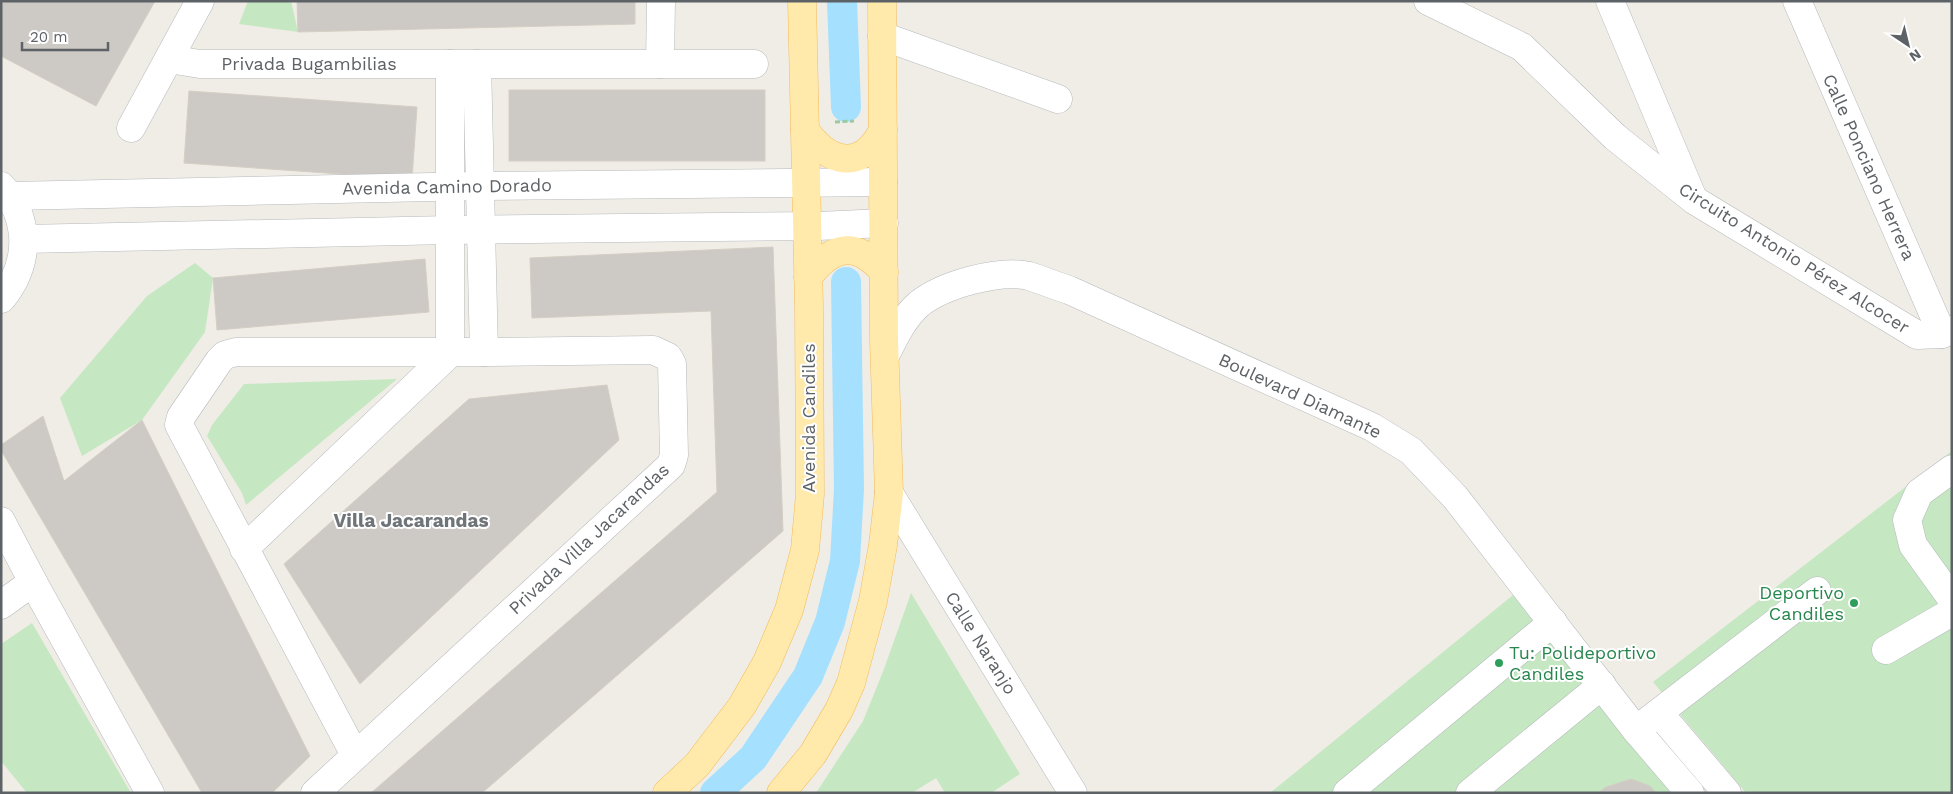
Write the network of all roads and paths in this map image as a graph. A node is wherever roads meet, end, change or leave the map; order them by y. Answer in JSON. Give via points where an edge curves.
{"nodes":[{"id":1,"x":200,"y":1,"type":"edge"},
{"id":2,"x":661,"y":1,"type":"edge"},
{"id":3,"x":802,"y":1,"type":"edge"},
{"id":4,"x":882,"y":1,"type":"edge"},
{"id":5,"x":1428,"y":1,"type":"edge"},
{"id":6,"x":1610,"y":1,"type":"edge"},
{"id":7,"x":1797,"y":1,"type":"edge"},
{"id":8,"x":882,"y":36,"type":"junction"},
{"id":9,"x":168,"y":59,"type":"junction"},
{"id":10,"x":450,"y":64,"type":"junction"},
{"id":11,"x":477,"y":64,"type":"junction"},
{"id":12,"x":660,"y":64,"type":"junction"},
{"id":13,"x":754,"y":64,"type":"dead end"},
{"id":14,"x":1058,"y":99,"type":"dead end"},
{"id":15,"x":870,"y":125,"type":"junction"},
{"id":16,"x":818,"y":126,"type":"junction"},
{"id":17,"x":131,"y":128,"type":"dead end"},
{"id":18,"x":812,"y":182,"type":"junction"},
{"id":19,"x":875,"y":182,"type":"junction"},
{"id":20,"x":480,"y":186,"type":"junction"},
{"id":21,"x":450,"y":187,"type":"junction"},
{"id":22,"x":6,"y":191,"type":"edge"},
{"id":23,"x":1694,"y":200,"type":"junction"},
{"id":24,"x":878,"y":223,"type":"junction"},
{"id":25,"x":812,"y":226,"type":"junction"},
{"id":26,"x":450,"y":230,"type":"junction"},
{"id":27,"x":481,"y":230,"type":"junction"},
{"id":28,"x":24,"y":238,"type":"junction"},
{"id":29,"x":884,"y":272,"type":"junction"},
{"id":30,"x":808,"y":277,"type":"junction"},
{"id":31,"x":1,"y":299,"type":"edge"},
{"id":32,"x":1947,"y":332,"type":"edge"},
{"id":33,"x":484,"y":352,"type":"junction"},
{"id":34,"x":450,"y":353,"type":"junction"},
{"id":35,"x":885,"y":356,"type":"junction"},
{"id":36,"x":1952,"y":469,"type":"edge"},
{"id":37,"x":888,"y":493,"type":"junction"},
{"id":38,"x":1,"y":521,"type":"edge"},
{"id":39,"x":244,"y":549,"type":"junction"},
{"id":40,"x":33,"y":582,"type":"junction"},
{"id":41,"x":1817,"y":591,"type":"dead end"},
{"id":42,"x":1952,"y":599,"type":"edge"},
{"id":43,"x":1,"y":605,"type":"edge"},
{"id":44,"x":1952,"y":612,"type":"edge"},
{"id":45,"x":1553,"y":622,"type":"junction"},
{"id":46,"x":1886,"y":650,"type":"dead end"},
{"id":47,"x":1602,"y":685,"type":"junction"},
{"id":48,"x":1658,"y":713,"type":"junction"},
{"id":49,"x":1636,"y":730,"type":"junction"},
{"id":50,"x":354,"y":755,"type":"junction"},
{"id":51,"x":150,"y":793,"type":"edge"},
{"id":52,"x":315,"y":793,"type":"edge"},
{"id":53,"x":667,"y":793,"type":"edge"},
{"id":54,"x":781,"y":793,"type":"edge"},
{"id":55,"x":1073,"y":793,"type":"edge"},
{"id":56,"x":1347,"y":793,"type":"edge"},
{"id":57,"x":1470,"y":793,"type":"edge"},
{"id":58,"x":1690,"y":793,"type":"edge"},
{"id":59,"x":1727,"y":793,"type":"edge"}],
"edges":[{"from":1,"to":9,"type":"street"},
{"from":2,"to":12,"type":"street"},
{"from":3,"to":16,"type":"main road","name":"Avenida Candiles"},
{"from":4,"to":8,"type":"main road"},
{"from":5,"to":23,"type":"street","name":"Circuito Antonio Pérez Alcocer","via":[[1522,47],[1615,137]]},
{"from":6,"to":23,"type":"street"},
{"from":7,"to":32,"type":"street","name":"Calle Ponciano Herrera"},
{"from":8,"to":14,"type":"street"},
{"from":8,"to":15,"type":"main road"},
{"from":9,"to":10,"type":"street","name":"Privada Bugambilias","via":[[200,64]]},
{"from":9,"to":17,"type":"street"},
{"from":10,"to":11,"type":"street","name":"Privada Bugambilias"},
{"from":10,"to":21,"type":"street"},
{"from":11,"to":12,"type":"street","name":"Privada Bugambilias"},
{"from":11,"to":20,"type":"street"},
{"from":12,"to":13,"type":"street","name":"Privada Bugambilias"},
{"from":15,"to":16,"type":"path"},
{"from":15,"to":16,"type":"main road","via":[[870,149],[850,159],[827,154],[815,144]]},
{"from":15,"to":19,"type":"main road"},
{"from":16,"to":18,"type":"main road","name":"Avenida Candiles"},
{"from":18,"to":19,"type":"street","name":"Avenida Camino Dorado"},
{"from":18,"to":20,"type":"street","name":"Avenida Camino Dorado"},
{"from":18,"to":25,"type":"main road","name":"Avenida Candiles"},
{"from":19,"to":24,"type":"main road"},
{"from":20,"to":21,"type":"street","name":"Avenida Camino Dorado"},
{"from":20,"to":27,"type":"street"},
{"from":21,"to":22,"type":"street","name":"Avenida Camino Dorado"},
{"from":21,"to":26,"type":"street"},
{"from":22,"to":28,"type":"street","via":[[20,216]]},
{"from":23,"to":32,"type":"street","name":"Circuito Antonio Pérez Alcocer","via":[[1917,334]]},
{"from":24,"to":25,"type":"street"},
{"from":24,"to":29,"type":"main road"},
{"from":25,"to":27,"type":"street"},
{"from":25,"to":30,"type":"main road","name":"Avenida Candiles"},
{"from":26,"to":27,"type":"street"},
{"from":26,"to":28,"type":"street"},
{"from":26,"to":34,"type":"street"},
{"from":27,"to":33,"type":"street"},
{"from":28,"to":31,"type":"street","via":[[20,268],[7,294]]},
{"from":29,"to":30,"type":"main road","via":[[862,253],[842,251],[828,256]]},
{"from":29,"to":35,"type":"main road"},
{"from":30,"to":53,"type":"main road","name":"Avenida Candiles","via":[[810,494],[805,550],[789,610],[767,662],[742,706],[697,765]]},
{"from":33,"to":34,"type":"street","name":"Privada Villa Jacarandas"},
{"from":33,"to":50,"type":"street","name":"Privada Villa Jacarandas","via":[[653,350],[668,357],[672,364],[674,455],[671,465]]},
{"from":34,"to":39,"type":"street"},
{"from":34,"to":39,"type":"street","name":"Privada Villa Jacarandas","via":[[236,352],[219,361],[181,417],[179,425]]},
{"from":35,"to":37,"type":"main road"},
{"from":35,"to":45,"type":"street","name":"Boulevard Diamante","via":[[902,323],[918,305],[940,290],[1005,274],[1028,276],[1069,290],[1372,427],[1411,451],[1455,497]]},
{"from":36,"to":42,"type":"street","via":[[1919,493],[1907,520],[1913,545]]},
{"from":37,"to":54,"type":"main road","via":[[873,600],[851,682],[814,754]]},
{"from":37,"to":55,"type":"street","name":"Calle Naranjo"},
{"from":38,"to":40,"type":"street"},
{"from":39,"to":50,"type":"street","name":"Privada Villa Jacarandas"},
{"from":40,"to":43,"type":"street"},
{"from":40,"to":51,"type":"street"},
{"from":41,"to":48,"type":"street"},
{"from":44,"to":46,"type":"street"},
{"from":45,"to":47,"type":"street","name":"Boulevard Diamante"},
{"from":45,"to":56,"type":"street"},
{"from":47,"to":49,"type":"street","name":"Boulevard Diamante"},
{"from":47,"to":57,"type":"street"},
{"from":48,"to":49,"type":"street"},
{"from":48,"to":59,"type":"street"},
{"from":49,"to":58,"type":"street","name":"Boulevard Diamante"},
{"from":50,"to":52,"type":"street","name":"Privada Villa Jacarandas"}]}
